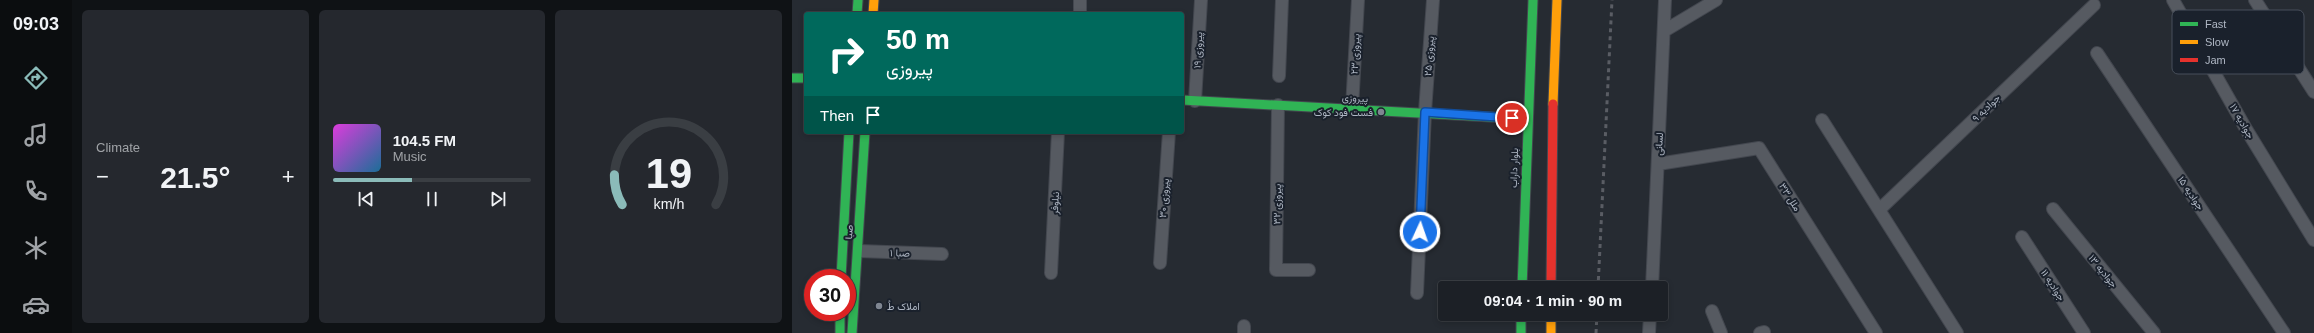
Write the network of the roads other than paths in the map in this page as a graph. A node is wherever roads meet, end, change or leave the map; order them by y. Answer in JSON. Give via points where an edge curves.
{"nodes":[{"id":1,"x":858,"y":0,"type":"edge"},
{"id":2,"x":874,"y":0,"type":"edge"},
{"id":3,"x":1080,"y":0,"type":"edge"},
{"id":4,"x":1201,"y":0,"type":"edge"},
{"id":5,"x":1282,"y":0,"type":"edge"},
{"id":6,"x":1358,"y":0,"type":"edge"},
{"id":7,"x":1433,"y":0,"type":"edge"},
{"id":8,"x":1534,"y":0,"type":"edge"},
{"id":9,"x":1557,"y":0,"type":"edge"},
{"id":10,"x":1665,"y":0,"type":"edge"},
{"id":11,"x":1716,"y":0,"type":"edge"},
{"id":12,"x":2173,"y":0,"type":"edge"},
{"id":13,"x":2255,"y":0,"type":"edge"},
{"id":14,"x":2094,"y":5,"type":"dead end"},
{"id":15,"x":2179,"y":10,"type":"edge"},
{"id":16,"x":2261,"y":10,"type":"edge"},
{"id":17,"x":857,"y":12,"type":"edge"},
{"id":18,"x":873,"y":12,"type":"edge"},
{"id":19,"x":1080,"y":12,"type":"edge"},
{"id":20,"x":1664,"y":31,"type":"junction"},
{"id":21,"x":2097,"y":53,"type":"dead end"},
{"id":22,"x":2215,"y":74,"type":"edge"},
{"id":23,"x":2302,"y":74,"type":"edge"},
{"id":24,"x":1279,"y":76,"type":"dead end"},
{"id":25,"x":792,"y":78,"type":"edge"},
{"id":26,"x":804,"y":78,"type":"edge"},
{"id":27,"x":2314,"y":92,"type":"edge"},
{"id":28,"x":1184,"y":100,"type":"edge"},
{"id":29,"x":1196,"y":100,"type":"junction"},
{"id":30,"x":1278,"y":105,"type":"junction"},
{"id":31,"x":1352,"y":108,"type":"junction"},
{"id":32,"x":1425,"y":112,"type":"junction"},
{"id":33,"x":1527,"y":119,"type":"junction"},
{"id":34,"x":1822,"y":120,"type":"dead end"},
{"id":35,"x":849,"y":134,"type":"edge"},
{"id":36,"x":865,"y":134,"type":"edge"},
{"id":37,"x":1058,"y":134,"type":"edge"},
{"id":38,"x":1169,"y":134,"type":"edge"},
{"id":39,"x":1658,"y":164,"type":"junction"},
{"id":40,"x":2053,"y":209,"type":"dead end"},
{"id":41,"x":1879,"y":210,"type":"junction"},
{"id":42,"x":2022,"y":237,"type":"dead end"},
{"id":43,"x":2314,"y":240,"type":"edge"},
{"id":44,"x":859,"y":251,"type":"junction"},
{"id":45,"x":942,"y":254,"type":"dead end"},
{"id":46,"x":1160,"y":264,"type":"dead end"},
{"id":47,"x":841,"y":269,"type":"edge"},
{"id":48,"x":1309,"y":270,"type":"dead end"},
{"id":49,"x":1051,"y":273,"type":"dead end"},
{"id":50,"x":1522,"y":281,"type":"edge"},
{"id":51,"x":1551,"y":281,"type":"edge"},
{"id":52,"x":1652,"y":281,"type":"edge"},
{"id":53,"x":1417,"y":293,"type":"dead end"},
{"id":54,"x":1712,"y":311,"type":"dead end"},
{"id":55,"x":840,"y":321,"type":"edge"},
{"id":56,"x":1521,"y":321,"type":"edge"},
{"id":57,"x":1551,"y":321,"type":"edge"},
{"id":58,"x":1650,"y":321,"type":"edge"},
{"id":59,"x":840,"y":333,"type":"edge"},
{"id":60,"x":852,"y":333,"type":"edge"},
{"id":61,"x":1521,"y":333,"type":"edge"},
{"id":62,"x":1551,"y":333,"type":"edge"},
{"id":63,"x":1649,"y":333,"type":"edge"},
{"id":64,"x":1721,"y":333,"type":"edge"},
{"id":65,"x":1876,"y":333,"type":"edge"},
{"id":66,"x":1957,"y":333,"type":"edge"},
{"id":67,"x":2084,"y":333,"type":"edge"},
{"id":68,"x":2154,"y":333,"type":"edge"},
{"id":69,"x":2284,"y":333,"type":"edge"}],
"edges":[{"from":1,"to":17,"type":"street"},
{"from":2,"to":18,"type":"street"},
{"from":3,"to":19,"type":"street"},
{"from":4,"to":29,"type":"street","name":"پیروزی ۱۹"},
{"from":5,"to":24,"type":"street"},
{"from":6,"to":31,"type":"street","name":"پیروزی ۲۳"},
{"from":7,"to":32,"type":"street","name":"پیروزی ۲۵"},
{"from":8,"to":33,"type":"street","name":"بلوار داراب"},
{"from":9,"to":51,"type":"street","via":[[1552,123]]},
{"from":10,"to":20,"type":"street","name":"لسانی"},
{"from":11,"to":20,"type":"street"},
{"from":12,"to":15,"type":"street","name":"جوادیه ۱۷"},
{"from":13,"to":16,"type":"street"},
{"from":14,"to":41,"type":"street","name":"جوادیه ۹"},
{"from":20,"to":39,"type":"street","name":"لسانی"},
{"from":21,"to":69,"type":"street","name":"جوادیه ۱۵"},
{"from":22,"to":43,"type":"street","name":"جوادیه ۱۷"},
{"from":23,"to":27,"type":"street"},
{"from":25,"to":26,"type":"street"},
{"from":28,"to":29,"type":"street","name":"پیروزی"},
{"from":29,"to":30,"type":"street","name":"پیروزی"},
{"from":30,"to":31,"type":"street","name":"پیروزی"},
{"from":30,"to":48,"type":"street","name":"پیروزی ۳۲","via":[[1276,270]]},
{"from":31,"to":32,"type":"street","name":"پیروزی"},
{"from":32,"to":33,"type":"street","name":"پیروزی"},
{"from":32,"to":53,"type":"street","name":"پیروزی ۲۵"},
{"from":33,"to":50,"type":"street","name":"بلوار داراب"},
{"from":34,"to":41,"type":"street"},
{"from":35,"to":47,"type":"street","name":"صبا"},
{"from":36,"to":44,"type":"street","name":"صبا"},
{"from":37,"to":49,"type":"street","name":"نیلوفر"},
{"from":38,"to":46,"type":"street","name":"پیروزی ۳۰"},
{"from":39,"to":52,"type":"street","name":"لسانی"},
{"from":39,"to":65,"type":"street","name":"ملل ۳۳","via":[[1759,148]]},
{"from":40,"to":68,"type":"street","name":"جوادیه ۱۳"},
{"from":41,"to":66,"type":"street"},
{"from":42,"to":67,"type":"street","name":"جوادیه ۱۱"},
{"from":44,"to":45,"type":"street","name":"صبا ۱"},
{"from":44,"to":60,"type":"street","name":"صبا"},
{"from":54,"to":64,"type":"street"},
{"from":55,"to":59,"type":"street"},
{"from":56,"to":61,"type":"street"},
{"from":57,"to":62,"type":"street"},
{"from":58,"to":63,"type":"street"}]}
